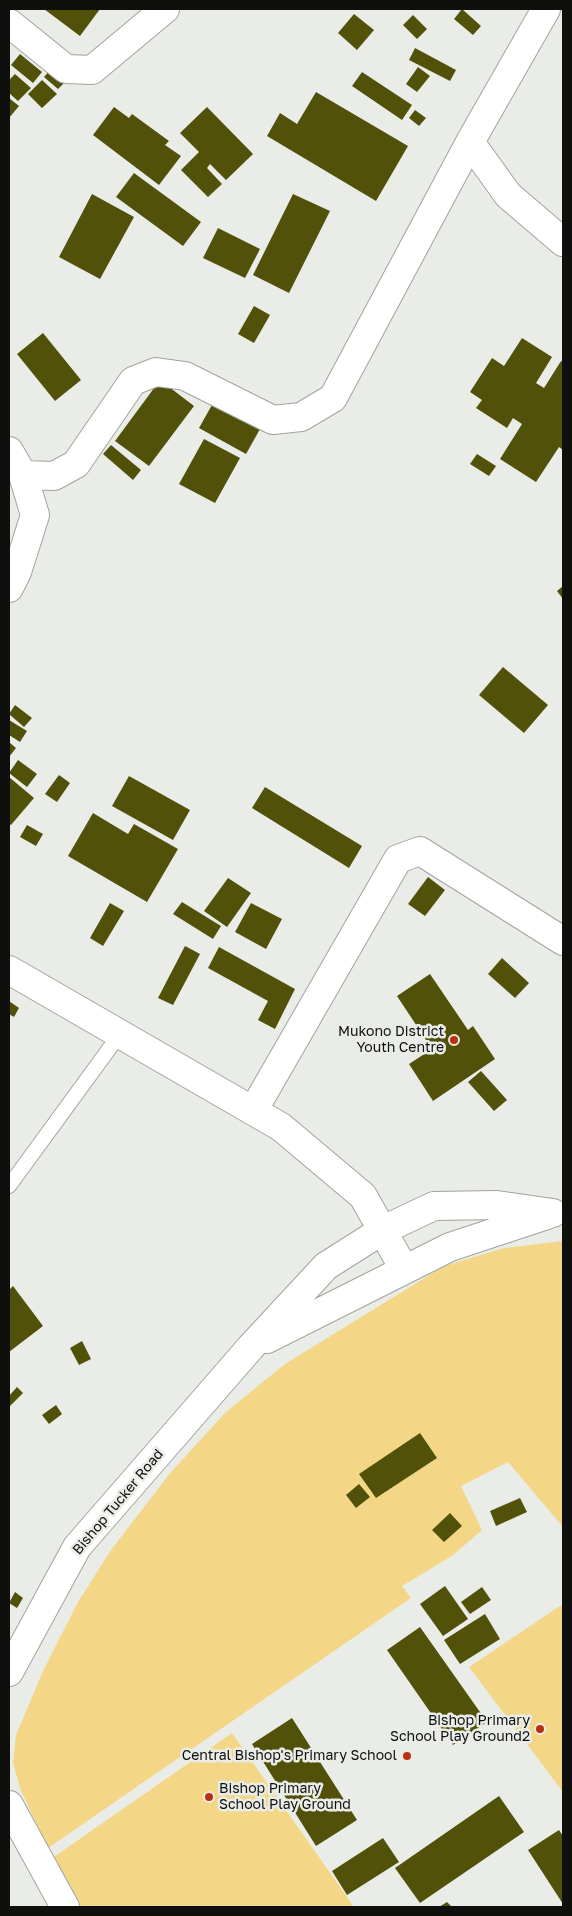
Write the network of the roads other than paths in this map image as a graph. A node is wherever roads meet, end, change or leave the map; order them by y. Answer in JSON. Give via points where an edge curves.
{"nodes":[{"id":1,"x":165,"y":9,"type":"edge"},
{"id":2,"x":546,"y":9,"type":"edge"},
{"id":3,"x":9,"y":23,"type":"edge"},
{"id":4,"x":470,"y":142,"type":"junction"},
{"id":5,"x":563,"y":242,"type":"edge"},
{"id":6,"x":9,"y":451,"type":"edge"},
{"id":7,"x":22,"y":475,"type":"junction"},
{"id":8,"x":9,"y":588,"type":"edge"},
{"id":9,"x":563,"y":941,"type":"edge"},
{"id":10,"x":9,"y":970,"type":"edge"},
{"id":11,"x":120,"y":1034,"type":"junction"},
{"id":12,"x":254,"y":1111,"type":"junction"},
{"id":13,"x":9,"y":1186,"type":"edge"},
{"id":14,"x":558,"y":1213,"type":"edge"},
{"id":15,"x":383,"y":1230,"type":"junction"},
{"id":16,"x":404,"y":1269,"type":"junction"},
{"id":17,"x":250,"y":1348,"type":"junction"},
{"id":18,"x":9,"y":1672,"type":"edge"},
{"id":19,"x":9,"y":1805,"type":"edge"},
{"id":20,"x":65,"y":1907,"type":"edge"}],
"edges":[{"from":1,"to":3,"type":"street","via":[[92,70],[66,69]]},
{"from":2,"to":4,"type":"street"},
{"from":4,"to":5,"type":"street","via":[[508,195]]},
{"from":4,"to":7,"type":"street","via":[[333,398],[301,417],[273,420],[185,376],[156,372],[133,381],[76,464],[54,476]]},
{"from":6,"to":7,"type":"street"},
{"from":7,"to":8,"type":"street","via":[[35,515]]},
{"from":9,"to":12,"type":"street","via":[[420,851],[398,859]]},
{"from":10,"to":11,"type":"street"},
{"from":11,"to":12,"type":"street"},
{"from":11,"to":13,"type":"lane"},
{"from":12,"to":15,"type":"street","via":[[281,1127],[363,1196]]},
{"from":14,"to":15,"type":"street","name":"Bishop Tucker Road","via":[[497,1204],[434,1206]]},
{"from":14,"to":16,"type":"street","name":"Bishop Tucker Road","via":[[450,1247]]},
{"from":15,"to":16,"type":"street"},
{"from":15,"to":17,"type":"street","name":"Bishop Tucker Road","via":[[326,1266]]},
{"from":16,"to":17,"type":"street","name":"Bishop Tucker Road"},
{"from":17,"to":18,"type":"street","name":"Bishop Tucker Road","via":[[77,1547]]},
{"from":19,"to":20,"type":"street"}]}
